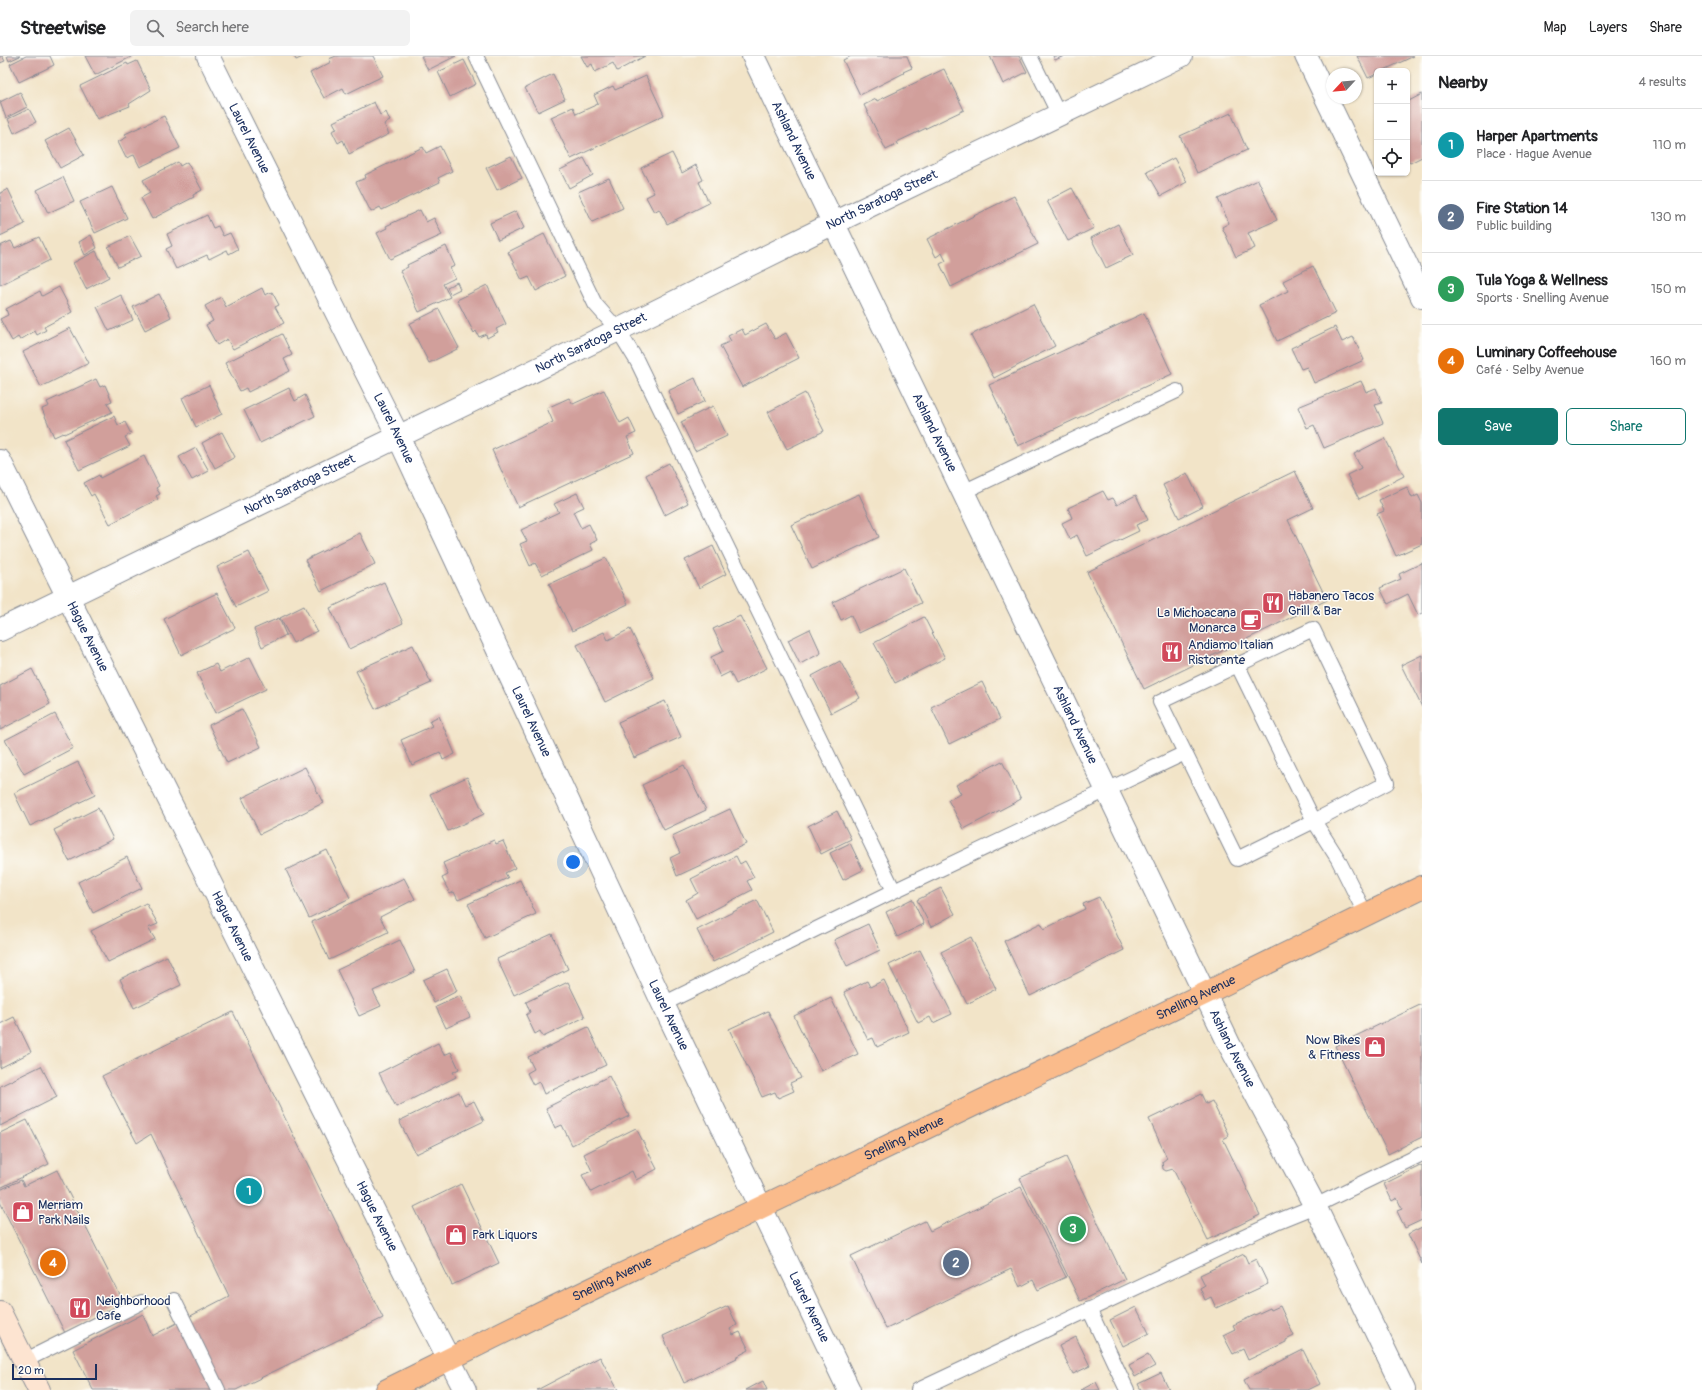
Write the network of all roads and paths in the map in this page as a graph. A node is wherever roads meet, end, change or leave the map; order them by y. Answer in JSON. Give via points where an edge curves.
{"nodes":[{"id":1,"x":208,"y":56,"type":"edge"},
{"id":2,"x":476,"y":56,"type":"edge"},
{"id":3,"x":752,"y":56,"type":"edge"},
{"id":4,"x":1030,"y":56,"type":"edge"},
{"id":5,"x":1181,"y":56,"type":"edge"},
{"id":6,"x":1306,"y":56,"type":"edge"},
{"id":7,"x":1058,"y":115,"type":"junction"},
{"id":8,"x":834,"y":223,"type":"junction"},
{"id":9,"x":1422,"y":296,"type":"edge"},
{"id":10,"x":618,"y":330,"type":"junction"},
{"id":11,"x":1177,"y":391,"type":"dead end"},
{"id":12,"x":398,"y":436,"type":"junction"},
{"id":13,"x":0,"y":461,"type":"edge"},
{"id":14,"x":963,"y":492,"type":"junction"},
{"id":15,"x":68,"y":598,"type":"junction"},
{"id":16,"x":0,"y":630,"type":"edge"},
{"id":17,"x":1237,"y":664,"type":"junction"},
{"id":18,"x":1185,"y":753,"type":"junction"},
{"id":19,"x":1107,"y":790,"type":"junction"},
{"id":20,"x":1314,"y":821,"type":"junction"},
{"id":21,"x":1422,"y":887,"type":"edge"},
{"id":22,"x":894,"y":891,"type":"junction"},
{"id":23,"x":1366,"y":915,"type":"junction"},
{"id":24,"x":1206,"y":993,"type":"junction"},
{"id":25,"x":663,"y":1004,"type":"junction"},
{"id":26,"x":1422,"y":1154,"type":"edge"},
{"id":27,"x":1315,"y":1206,"type":"junction"},
{"id":28,"x":760,"y":1207,"type":"junction"},
{"id":29,"x":174,"y":1300,"type":"dead end"},
{"id":30,"x":142,"y":1302,"type":"dead end"},
{"id":31,"x":1089,"y":1309,"type":"junction"},
{"id":32,"x":0,"y":1312,"type":"edge"},
{"id":33,"x":450,"y":1360,"type":"junction"},
{"id":34,"x":24,"y":1361,"type":"junction"},
{"id":35,"x":39,"y":1390,"type":"edge"},
{"id":36,"x":218,"y":1390,"type":"edge"},
{"id":37,"x":387,"y":1390,"type":"edge"},
{"id":38,"x":465,"y":1390,"type":"edge"},
{"id":39,"x":849,"y":1390,"type":"edge"},
{"id":40,"x":918,"y":1390,"type":"edge"},
{"id":41,"x":1127,"y":1390,"type":"edge"},
{"id":42,"x":1404,"y":1390,"type":"edge"}],
"edges":[{"from":1,"to":12,"type":"street","name":"Laurel Avenue"},
{"from":2,"to":10,"type":"lane","via":[[595,304]]},
{"from":3,"to":8,"type":"street","name":"Ashland Avenue"},
{"from":4,"to":7,"type":"lane"},
{"from":5,"to":7,"type":"street","name":"North Saratoga Street"},
{"from":6,"to":9,"type":"street"},
{"from":7,"to":8,"type":"street","name":"North Saratoga Street"},
{"from":8,"to":10,"type":"street","name":"North Saratoga Street"},
{"from":8,"to":14,"type":"street","name":"Ashland Avenue"},
{"from":10,"to":12,"type":"street","name":"North Saratoga Street"},
{"from":10,"to":22,"type":"lane","via":[[637,361]]},
{"from":11,"to":14,"type":"lane"},
{"from":12,"to":15,"type":"street","name":"North Saratoga Street"},
{"from":12,"to":25,"type":"street","name":"Laurel Avenue"},
{"from":13,"to":15,"type":"street","name":"Hague Avenue"},
{"from":14,"to":19,"type":"street","name":"Ashland Avenue"},
{"from":15,"to":16,"type":"street","name":"North Saratoga Street"},
{"from":15,"to":33,"type":"street","name":"Hague Avenue"},
{"from":17,"to":18,"type":"lane","via":[[1160,702]]},
{"from":17,"to":20,"type":"lane"},
{"from":17,"to":20,"type":"lane","via":[[1313,629],[1387,783]]},
{"from":18,"to":19,"type":"lane"},
{"from":18,"to":20,"type":"lane","via":[[1237,859]]},
{"from":19,"to":22,"type":"lane"},
{"from":19,"to":24,"type":"street","name":"Ashland Avenue"},
{"from":20,"to":23,"type":"lane","via":[[1338,859]]},
{"from":21,"to":23,"type":"main road","name":"Snelling Avenue"},
{"from":22,"to":25,"type":"lane"},
{"from":23,"to":24,"type":"main road","name":"Snelling Avenue"},
{"from":24,"to":27,"type":"street","name":"Ashland Avenue","via":[[1230,1046]]},
{"from":24,"to":28,"type":"main road","name":"Snelling Avenue"},
{"from":25,"to":28,"type":"street","name":"Laurel Avenue"},
{"from":26,"to":27,"type":"lane"},
{"from":27,"to":31,"type":"lane"},
{"from":27,"to":42,"type":"street","name":"Ashland Avenue"},
{"from":28,"to":33,"type":"main road","name":"Snelling Avenue","via":[[550,1308]]},
{"from":28,"to":39,"type":"street","name":"Laurel Avenue"},
{"from":29,"to":36,"type":"lane"},
{"from":30,"to":34,"type":"lane"},
{"from":31,"to":40,"type":"lane"},
{"from":31,"to":41,"type":"lane"},
{"from":32,"to":34,"type":"main road"},
{"from":33,"to":37,"type":"main road","name":"Snelling Avenue"},
{"from":33,"to":38,"type":"street","name":"Hague Avenue"},
{"from":34,"to":35,"type":"main road"}]}
